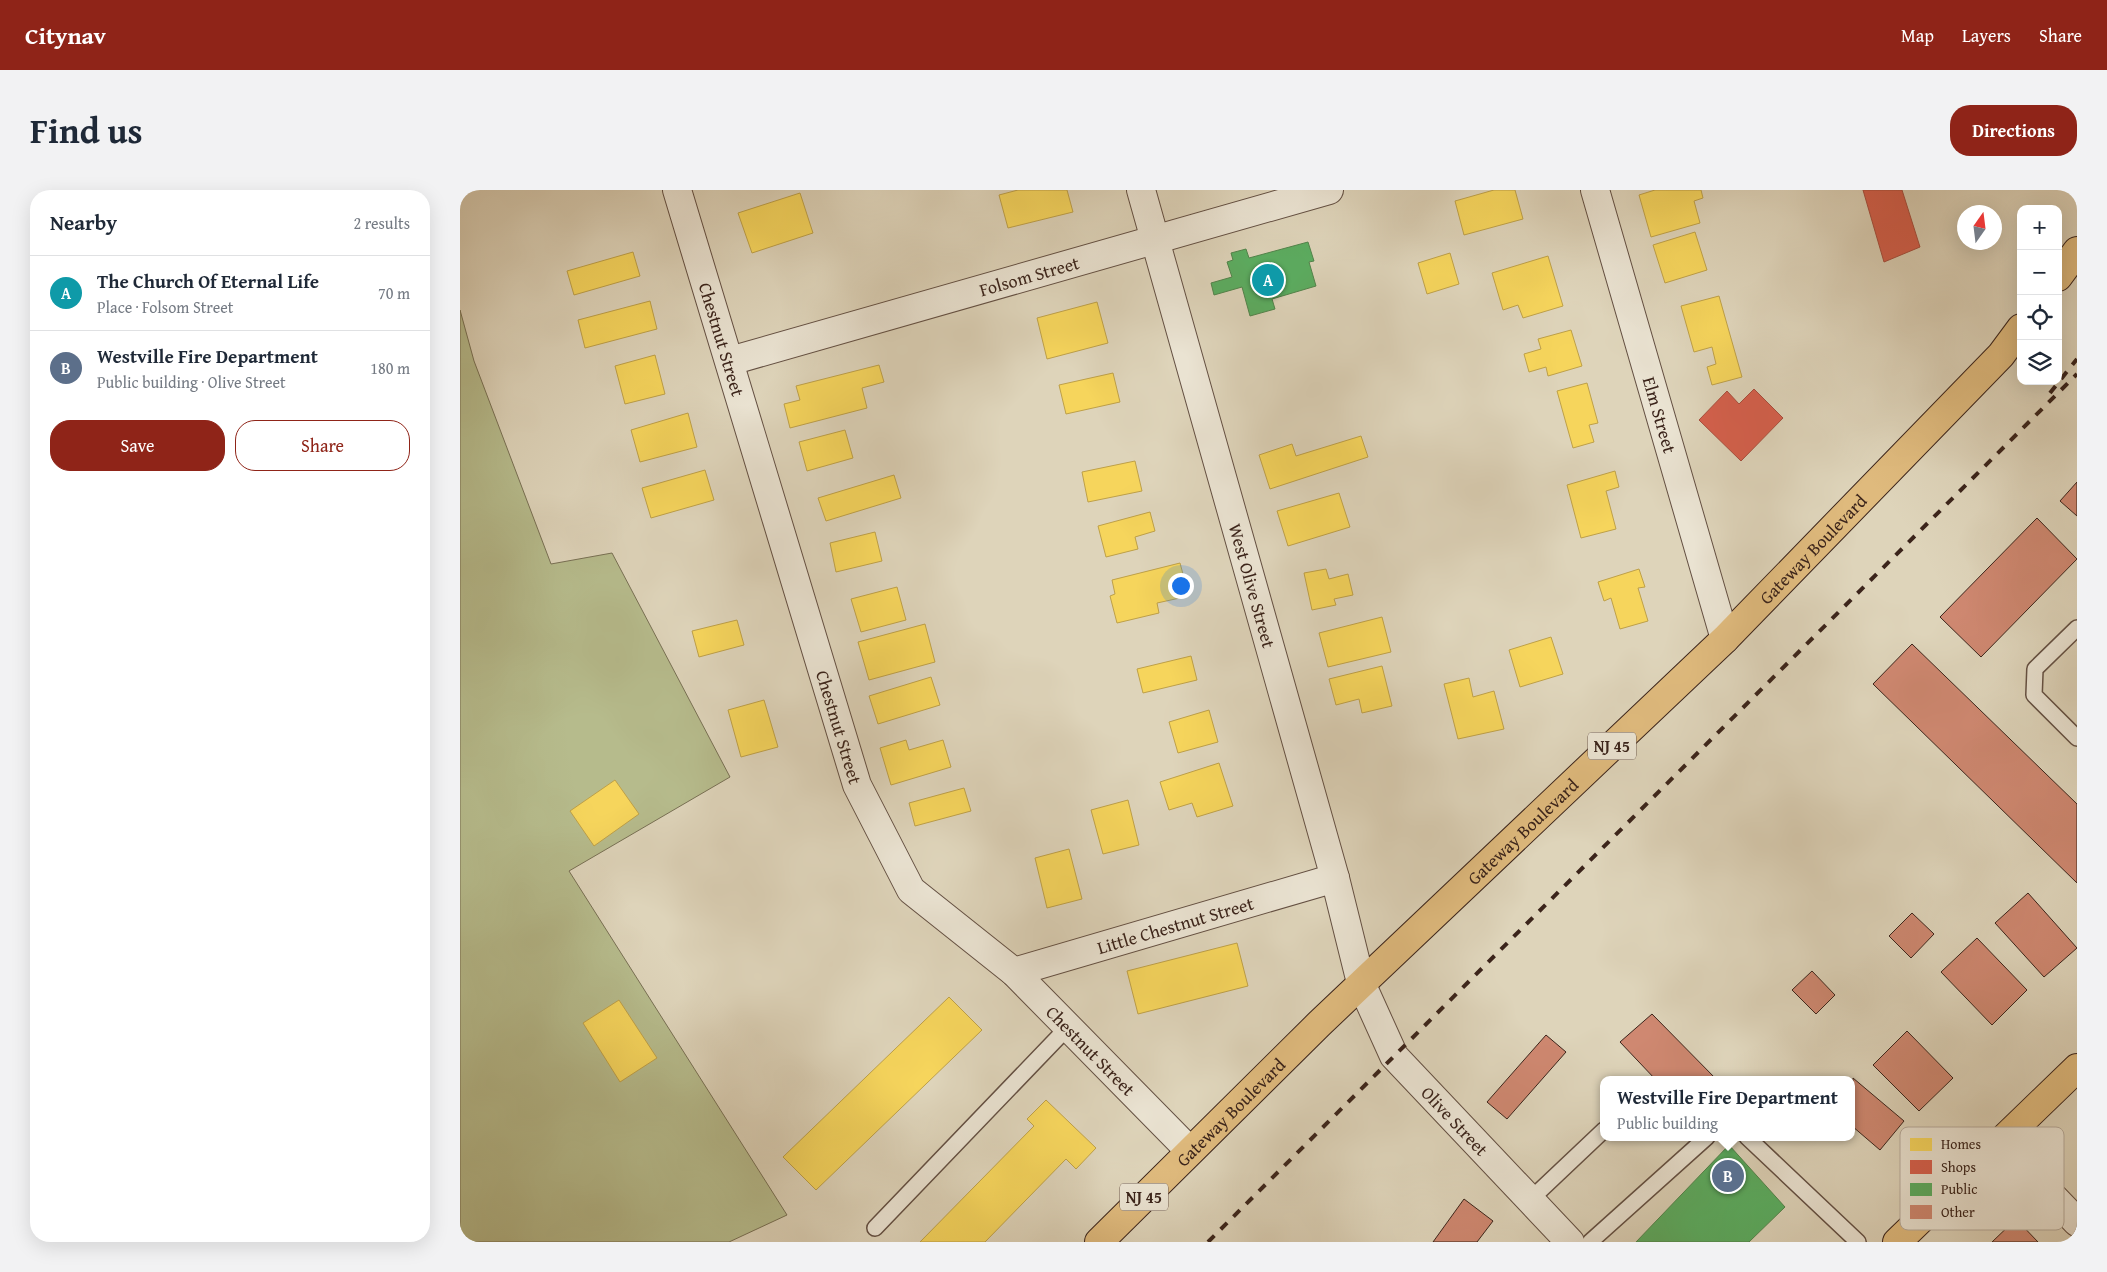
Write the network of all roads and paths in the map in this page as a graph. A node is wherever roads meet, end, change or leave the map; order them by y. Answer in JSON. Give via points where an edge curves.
{"nodes":[{"id":1,"x":677,"y":190,"type":"edge"},
{"id":2,"x":1141,"y":190,"type":"edge"},
{"id":3,"x":1329,"y":190,"type":"edge"},
{"id":4,"x":1595,"y":190,"type":"edge"},
{"id":5,"x":1155,"y":240,"type":"junction"},
{"id":6,"x":2077,"y":251,"type":"edge"},
{"id":7,"x":2062,"y":272,"type":"edge"},
{"id":8,"x":2017,"y":333,"type":"edge"},
{"id":9,"x":730,"y":362,"type":"junction"},
{"id":10,"x":2077,"y":628,"type":"edge"},
{"id":11,"x":1725,"y":639,"type":"junction"},
{"id":12,"x":2077,"y":738,"type":"edge"},
{"id":13,"x":1335,"y":878,"type":"junction"},
{"id":14,"x":1014,"y":972,"type":"junction"},
{"id":15,"x":1361,"y":983,"type":"junction"},
{"id":16,"x":1068,"y":1027,"type":"junction"},
{"id":17,"x":2077,"y":1068,"type":"edge"},
{"id":18,"x":2016,"y":1127,"type":"edge"},
{"id":19,"x":1600,"y":1134,"type":"edge"},
{"id":20,"x":1703,"y":1141,"type":"edge"},
{"id":21,"x":1751,"y":1141,"type":"edge"},
{"id":22,"x":1190,"y":1151,"type":"junction"},
{"id":23,"x":1530,"y":1200,"type":"junction"},
{"id":24,"x":2064,"y":1208,"type":"edge"},
{"id":25,"x":2077,"y":1222,"type":"edge"},
{"id":26,"x":875,"y":1228,"type":"dead end"},
{"id":27,"x":1909,"y":1230,"type":"edge"},
{"id":28,"x":1099,"y":1242,"type":"edge"},
{"id":29,"x":1570,"y":1242,"type":"edge"},
{"id":30,"x":1590,"y":1242,"type":"edge"},
{"id":31,"x":1858,"y":1242,"type":"edge"},
{"id":32,"x":1897,"y":1242,"type":"edge"}],
"edges":[{"from":1,"to":9,"type":"street","name":"Chestnut Street"},
{"from":2,"to":5,"type":"street","name":"West Olive Street"},
{"from":3,"to":5,"type":"street","name":"Folsom Street"},
{"from":4,"to":11,"type":"street","name":"Elm Street"},
{"from":5,"to":9,"type":"street","name":"Folsom Street"},
{"from":5,"to":13,"type":"street","name":"West Olive Street"},
{"from":6,"to":7,"type":"main road"},
{"from":8,"to":11,"type":"main road","name":"Gateway Boulevard","number":"NJ 45","via":[[2001,355]]},
{"from":9,"to":14,"type":"street","name":"Chestnut Street","via":[[858,785],[911,890]]},
{"from":10,"to":12,"type":"lane","via":[[2035,669],[2034,695]]},
{"from":11,"to":15,"type":"main road","name":"Gateway Boulevard","number":"NJ 45"},
{"from":13,"to":14,"type":"street","name":"Little Chestnut Street"},
{"from":13,"to":15,"type":"street","name":"West Olive Street"},
{"from":14,"to":16,"type":"street","name":"Chestnut Street"},
{"from":15,"to":22,"type":"main road","name":"Gateway Boulevard","number":"NJ 45"},
{"from":15,"to":23,"type":"street","name":"Olive Street","via":[[1394,1056]]},
{"from":16,"to":22,"type":"street","name":"Chestnut Street"},
{"from":16,"to":26,"type":"lane"},
{"from":17,"to":18,"type":"main road"},
{"from":19,"to":23,"type":"lane"},
{"from":20,"to":30,"type":"lane"},
{"from":21,"to":31,"type":"lane"},
{"from":22,"to":28,"type":"main road","name":"Gateway Boulevard","number":"NJ 45"},
{"from":23,"to":29,"type":"street","name":"Olive Street"},
{"from":24,"to":25,"type":"street"},
{"from":27,"to":32,"type":"main road"}]}
